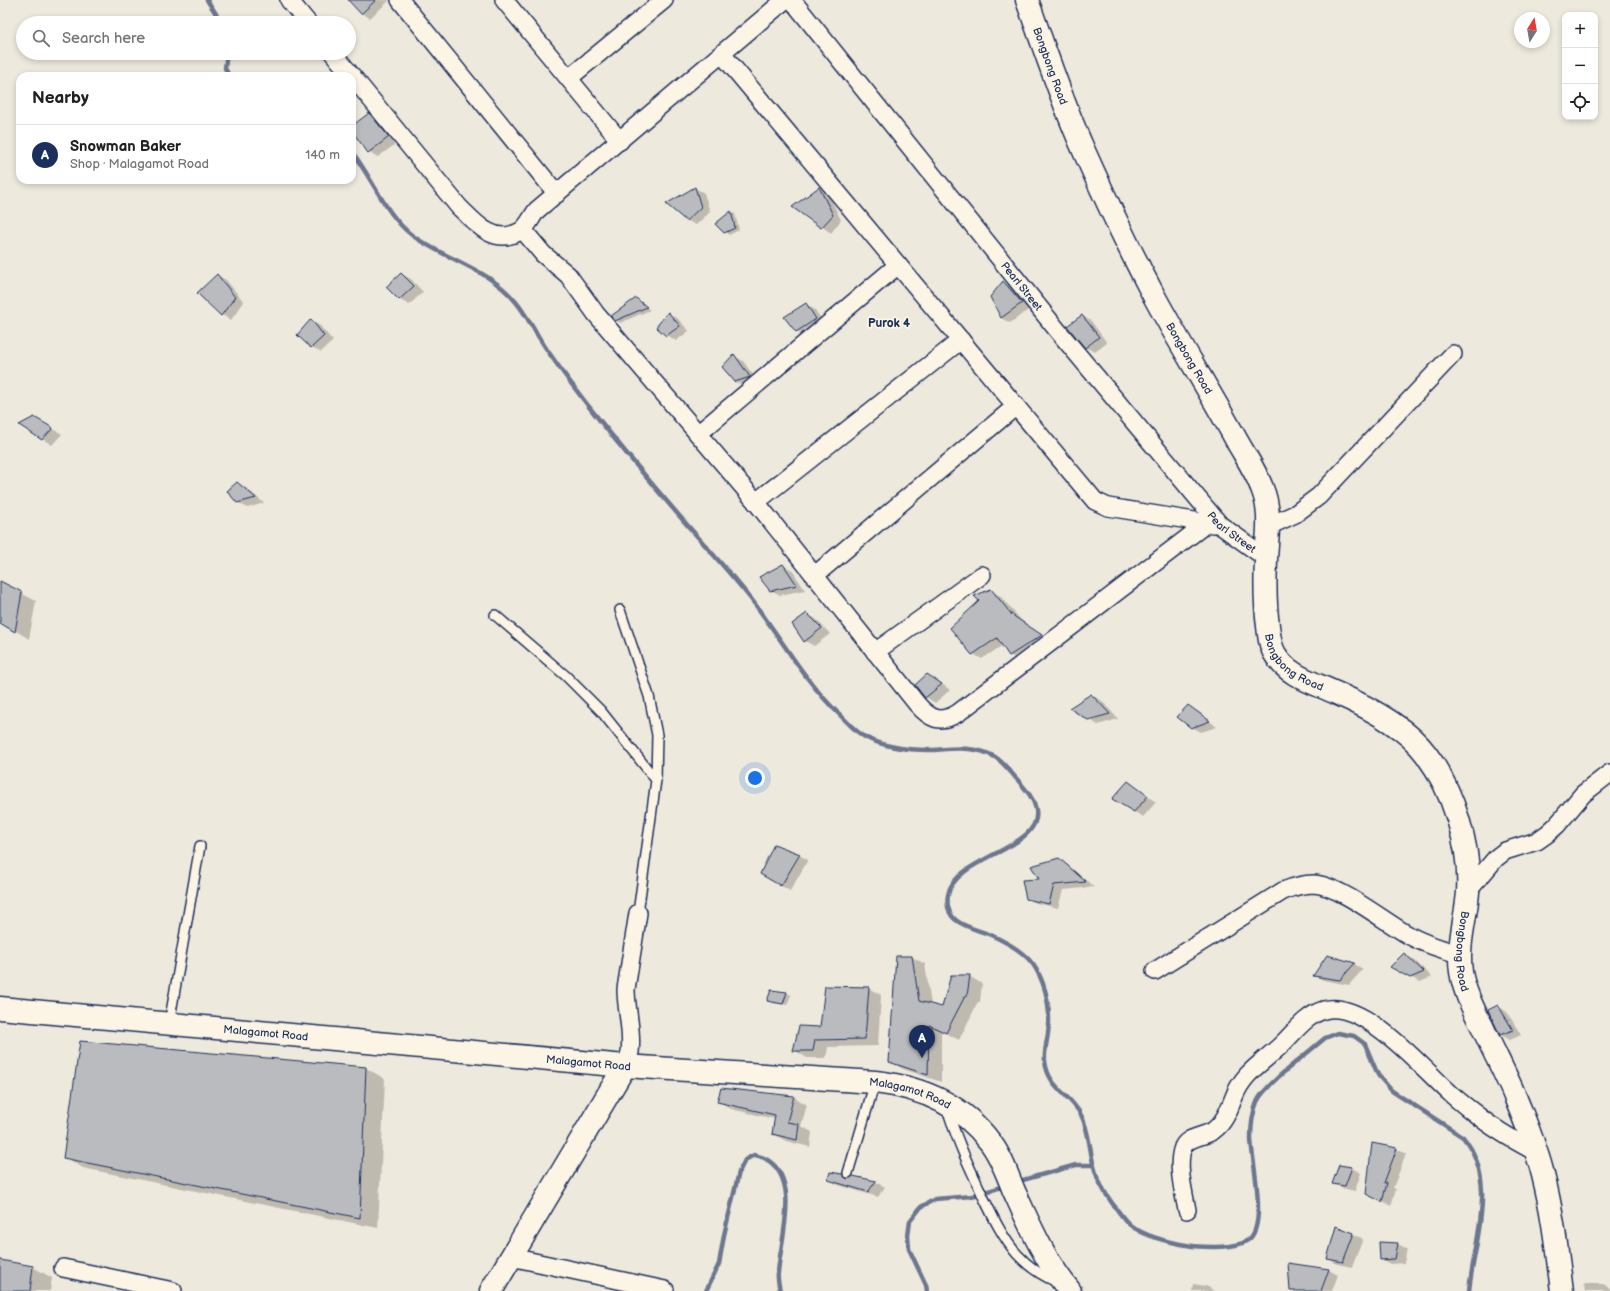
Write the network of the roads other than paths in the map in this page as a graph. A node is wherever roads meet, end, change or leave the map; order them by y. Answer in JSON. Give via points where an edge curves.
{"nodes":[{"id":1,"x":289,"y":0,"type":"edge"},
{"id":2,"x":400,"y":0,"type":"edge"},
{"id":3,"x":504,"y":0,"type":"edge"},
{"id":4,"x":664,"y":0,"type":"edge"},
{"id":5,"x":785,"y":0,"type":"edge"},
{"id":6,"x":792,"y":0,"type":"edge"},
{"id":7,"x":1027,"y":0,"type":"edge"},
{"id":8,"x":302,"y":16,"type":"edge"},
{"id":9,"x":722,"y":54,"type":"junction"},
{"id":10,"x":339,"y":60,"type":"edge"},
{"id":11,"x":349,"y":72,"type":"edge"},
{"id":12,"x":568,"y":78,"type":"junction"},
{"id":13,"x":356,"y":81,"type":"edge"},
{"id":14,"x":620,"y":141,"type":"junction"},
{"id":15,"x":557,"y":194,"type":"junction"},
{"id":16,"x":523,"y":230,"type":"junction"},
{"id":17,"x":898,"y":265,"type":"junction"},
{"id":18,"x":961,"y":340,"type":"junction"},
{"id":19,"x":1453,"y":354,"type":"dead end"},
{"id":20,"x":1016,"y":406,"type":"junction"},
{"id":21,"x":698,"y":434,"type":"junction"},
{"id":22,"x":756,"y":502,"type":"junction"},
{"id":23,"x":1214,"y":524,"type":"junction"},
{"id":24,"x":1269,"y":526,"type":"junction"},
{"id":25,"x":1266,"y":558,"type":"junction"},
{"id":26,"x":982,"y":575,"type":"dead end"},
{"id":27,"x":814,"y":576,"type":"junction"},
{"id":28,"x":620,"y":610,"type":"dead end"},
{"id":29,"x":495,"y":616,"type":"dead end"},
{"id":30,"x":874,"y":652,"type":"junction"},
{"id":31,"x":1610,"y":773,"type":"edge"},
{"id":32,"x":656,"y":780,"type":"junction"},
{"id":33,"x":200,"y":846,"type":"dead end"},
{"id":34,"x":1468,"y":891,"type":"junction"},
{"id":35,"x":638,"y":912,"type":"joint"},
{"id":36,"x":1459,"y":954,"type":"junction"},
{"id":37,"x":1155,"y":972,"type":"dead end"},
{"id":38,"x":0,"y":1008,"type":"edge"},
{"id":39,"x":169,"y":1024,"type":"junction"},
{"id":40,"x":625,"y":1066,"type":"junction"},
{"id":41,"x":875,"y":1082,"type":"junction"},
{"id":42,"x":945,"y":1102,"type":"junction"},
{"id":43,"x":1536,"y":1152,"type":"junction"},
{"id":44,"x":848,"y":1173,"type":"dead end"},
{"id":45,"x":1187,"y":1210,"type":"dead end"},
{"id":46,"x":511,"y":1257,"type":"junction"},
{"id":47,"x":63,"y":1268,"type":"dead end"},
{"id":48,"x":1068,"y":1288,"type":"edge"},
{"id":49,"x":665,"y":1290,"type":"dead end"},
{"id":50,"x":174,"y":1291,"type":"edge"},
{"id":51,"x":491,"y":1291,"type":"edge"},
{"id":52,"x":1562,"y":1291,"type":"edge"}],
"edges":[{"from":1,"to":8,"type":"street"},
{"from":2,"to":15,"type":"street"},
{"from":3,"to":12,"type":"street"},
{"from":4,"to":12,"type":"street"},
{"from":5,"to":9,"type":"street"},
{"from":6,"to":23,"type":"street","name":"Pearl Street"},
{"from":7,"to":24,"type":"street","name":"Bongbong Road","via":[[1077,134],[1109,206],[1156,298],[1262,488]]},
{"from":9,"to":14,"type":"street"},
{"from":9,"to":17,"type":"street"},
{"from":10,"to":11,"type":"street"},
{"from":12,"to":14,"type":"street"},
{"from":13,"to":16,"type":"street","via":[[459,207],[476,223],[497,236]]},
{"from":14,"to":15,"type":"street"},
{"from":15,"to":16,"type":"street","via":[[537,210]]},
{"from":16,"to":21,"type":"street","via":[[543,254],[568,275],[596,314]]},
{"from":17,"to":18,"type":"street"},
{"from":17,"to":21,"type":"street"},
{"from":18,"to":20,"type":"street"},
{"from":18,"to":22,"type":"street"},
{"from":19,"to":24,"type":"street","via":[[1319,496],[1295,514]]},
{"from":20,"to":23,"type":"street","via":[[1095,501],[1108,508]]},
{"from":20,"to":27,"type":"street"},
{"from":21,"to":22,"type":"street"},
{"from":22,"to":27,"type":"street"},
{"from":23,"to":25,"type":"street","name":"Pearl Street"},
{"from":23,"to":30,"type":"street","via":[[953,716],[936,719],[923,711]]},
{"from":24,"to":25,"type":"street","name":"Bongbong Road"},
{"from":25,"to":34,"type":"street","name":"Bongbong Road","via":[[1266,611],[1275,656],[1286,668],[1303,679],[1338,693],[1390,721],[1413,738],[1440,775],[1459,823],[1465,848]]},
{"from":26,"to":30,"type":"street"},
{"from":27,"to":30,"type":"street"},
{"from":28,"to":32,"type":"lane","via":[[654,716],[657,735]]},
{"from":29,"to":32,"type":"lane","via":[[566,676],[601,711]]},
{"from":31,"to":34,"type":"street","via":[[1583,794],[1547,834],[1537,841],[1505,851],[1496,858]]},
{"from":32,"to":35,"type":"lane"},
{"from":33,"to":39,"type":"lane"},
{"from":34,"to":36,"type":"street","name":"Bongbong Road"},
{"from":35,"to":40,"type":"street","via":[[626,989],[631,1042]]},
{"from":36,"to":37,"type":"street","via":[[1406,934],[1337,891],[1314,884],[1296,886],[1283,891]]},
{"from":36,"to":43,"type":"street","name":"Bongbong Road","via":[[1461,975],[1470,1002],[1505,1072]]},
{"from":38,"to":39,"type":"street","name":"Malagamot Road"},
{"from":39,"to":40,"type":"street","name":"Malagamot Road"},
{"from":40,"to":41,"type":"street","name":"Malagamot Road"},
{"from":40,"to":46,"type":"street"},
{"from":41,"to":42,"type":"street","name":"Malagamot Road","via":[[913,1088]]},
{"from":41,"to":44,"type":"lane"},
{"from":42,"to":48,"type":"street","name":"Malagamot Road","via":[[978,1128],[991,1142],[1051,1265]]},
{"from":42,"to":48,"type":"lane","via":[[956,1136],[997,1224],[1017,1254],[1032,1268]]},
{"from":43,"to":45,"type":"street","via":[[1482,1120],[1449,1093],[1381,1029],[1360,1017],[1340,1010],[1325,1010],[1315,1014],[1254,1067],[1238,1085],[1228,1112],[1214,1131],[1187,1142],[1183,1148],[1181,1175]]},
{"from":43,"to":52,"type":"street","name":"Bongbong Road","via":[[1548,1196]]},
{"from":46,"to":49,"type":"street"},
{"from":46,"to":51,"type":"street"},
{"from":47,"to":50,"type":"street"}]}
